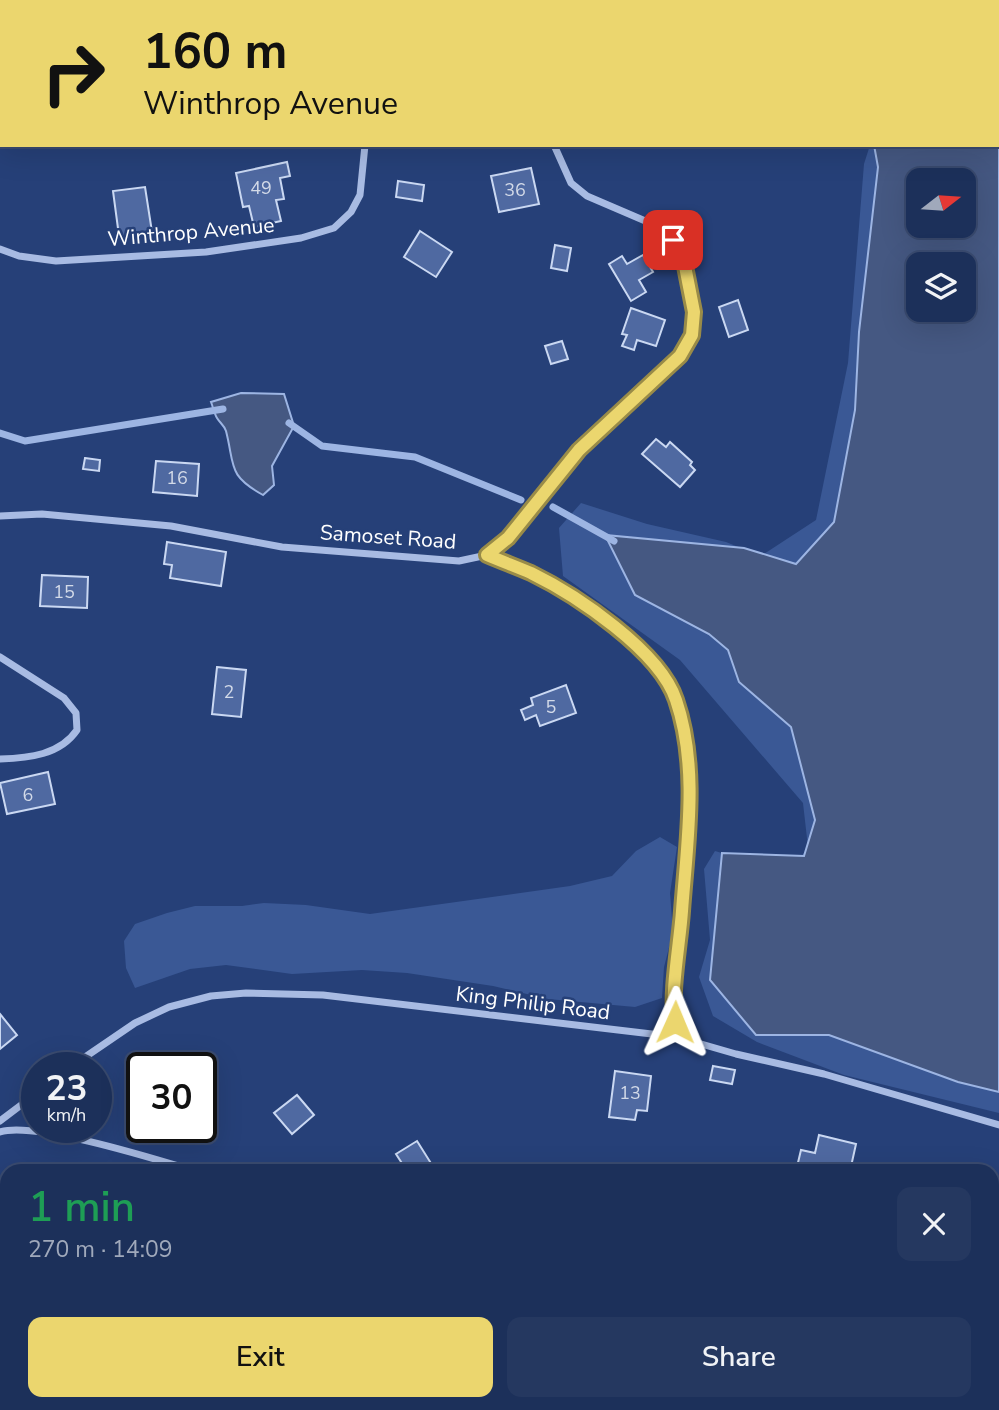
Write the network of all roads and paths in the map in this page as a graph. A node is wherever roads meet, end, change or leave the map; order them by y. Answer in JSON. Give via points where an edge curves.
{"nodes":[{"id":1,"x":365,"y":147,"type":"edge"},
{"id":2,"x":555,"y":147,"type":"edge"},
{"id":3,"x":0,"y":249,"type":"edge"},
{"id":4,"x":0,"y":516,"type":"edge"},
{"id":5,"x":487,"y":555,"type":"junction"},
{"id":6,"x":0,"y":657,"type":"edge"},
{"id":7,"x":0,"y":759,"type":"edge"},
{"id":8,"x":677,"y":1037,"type":"junction"},
{"id":9,"x":92,"y":1052,"type":"edge"},
{"id":10,"x":21,"y":1105,"type":"edge"},
{"id":11,"x":0,"y":1121,"type":"edge"},
{"id":12,"x":999,"y":1125,"type":"edge"},
{"id":13,"x":0,"y":1132,"type":"edge"},
{"id":14,"x":168,"y":1164,"type":"edge"}],
"edges":[{"from":1,"to":3,"type":"street","name":"Winthrop Avenue","via":[[360,195],[351,212],[334,228],[302,238],[206,252],[56,261]]},
{"from":2,"to":5,"type":"street","via":[[571,183],[587,196],[657,226],[673,240],[683,256],[694,312],[692,335],[680,356],[579,450],[508,538]]},
{"from":4,"to":5,"type":"street","name":"Samoset Road","via":[[42,514],[171,526],[282,547],[459,561]]},
{"from":5,"to":8,"type":"street","name":"Samoset Road","via":[[531,573],[610,623],[634,642],[676,698],[690,770],[672,1007]]},
{"from":6,"to":7,"type":"street","via":[[64,698],[76,713],[77,730],[69,743],[53,751]]},
{"from":8,"to":9,"type":"street","name":"King Philip Road","via":[[323,995],[246,993],[169,1007]]},
{"from":8,"to":12,"type":"street","name":"King Philip Road"},
{"from":10,"to":11,"type":"street"},
{"from":13,"to":14,"type":"street","via":[[39,1131]]}]}
